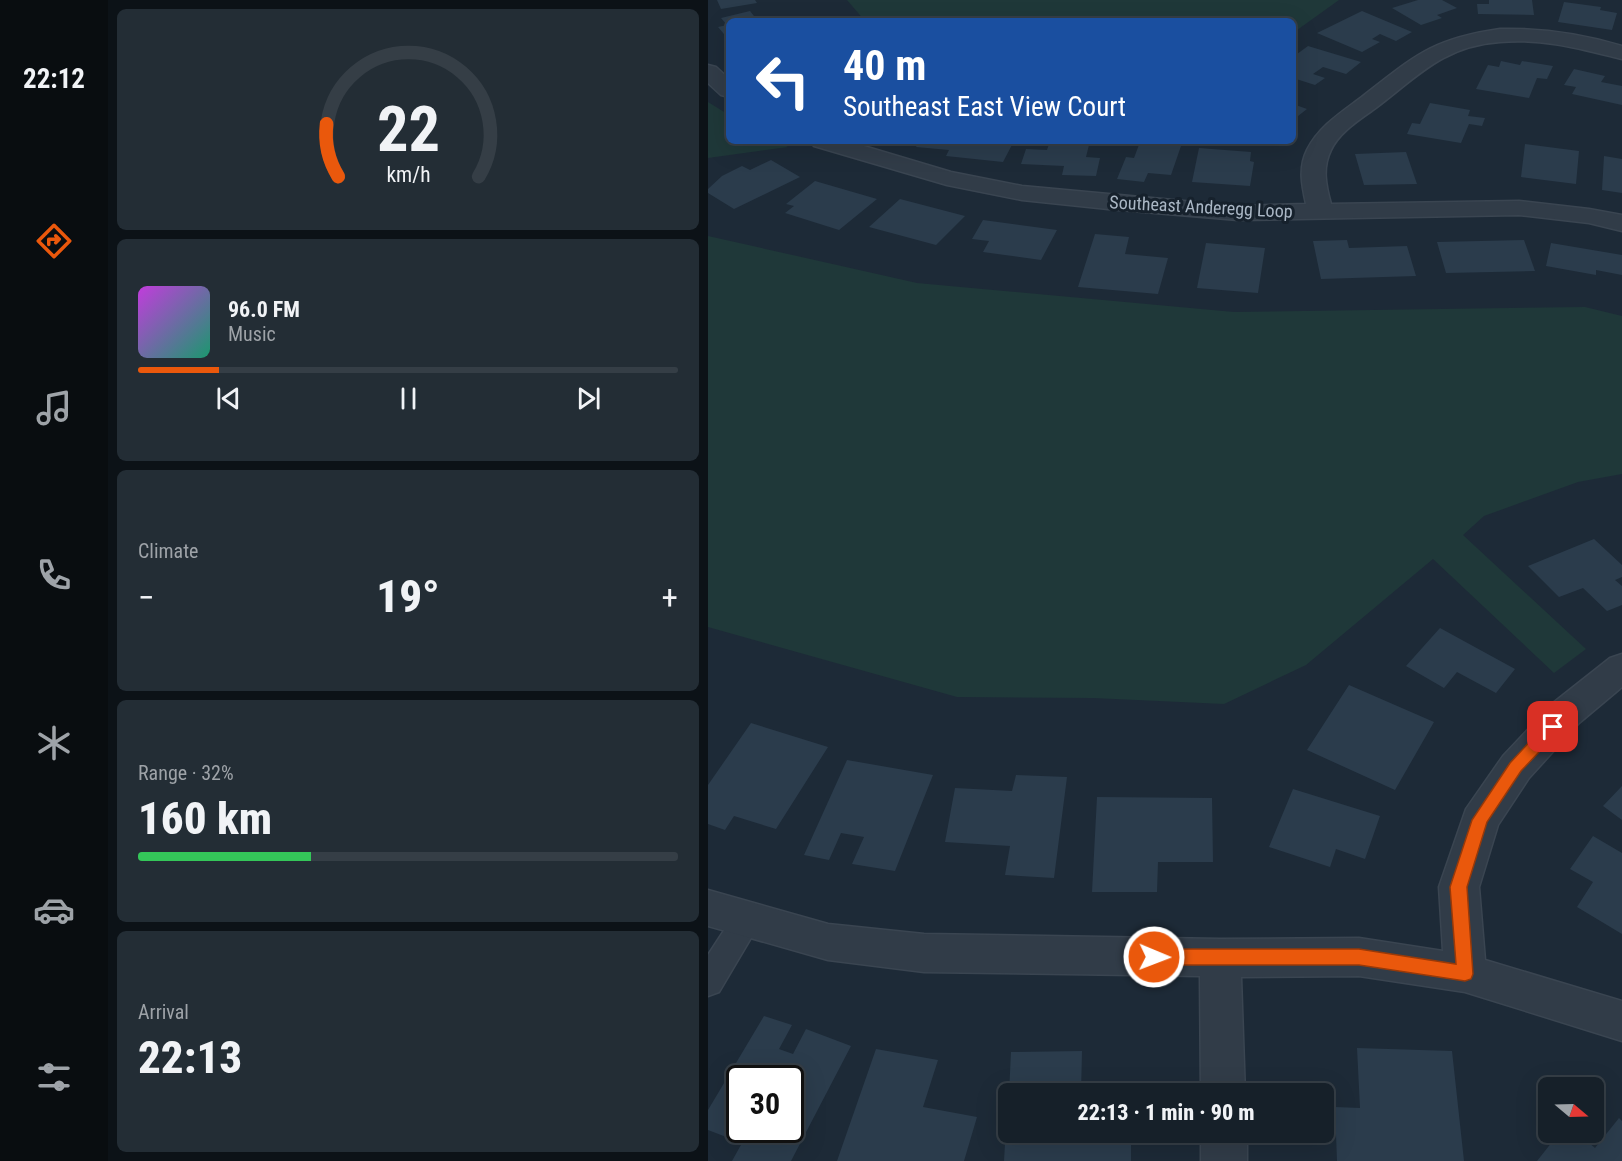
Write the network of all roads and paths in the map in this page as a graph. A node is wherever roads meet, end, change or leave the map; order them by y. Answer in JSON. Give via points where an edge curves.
{"nodes":[{"id":1,"x":1622,"y":53,"type":"edge"},
{"id":2,"x":708,"y":72,"type":"edge"},
{"id":3,"x":726,"y":87,"type":"edge"},
{"id":4,"x":832,"y":144,"type":"edge"},
{"id":5,"x":1320,"y":212,"type":"junction"},
{"id":6,"x":1622,"y":223,"type":"edge"},
{"id":7,"x":1622,"y":667,"type":"edge"},
{"id":8,"x":708,"y":908,"type":"edge"},
{"id":9,"x":746,"y":921,"type":"junction"},
{"id":10,"x":1220,"y":958,"type":"junction"},
{"id":11,"x":1465,"y":974,"type":"junction"},
{"id":12,"x":708,"y":982,"type":"edge"},
{"id":13,"x":1622,"y":1021,"type":"edge"},
{"id":14,"x":1223,"y":1083,"type":"edge"},
{"id":15,"x":1224,"y":1143,"type":"edge"},
{"id":16,"x":1224,"y":1161,"type":"edge"}],
"edges":[{"from":1,"to":5,"type":"street","via":[[1587,43],[1519,36],[1475,40],[1430,55],[1334,129],[1316,151],[1313,177]]},
{"from":2,"to":3,"type":"street"},
{"from":4,"to":5,"type":"street","name":"Southeast Anderegg Loop","via":[[918,171],[1022,193],[1238,213]]},
{"from":5,"to":6,"type":"street","name":"Southeast Anderegg Loop","via":[[1519,208]]},
{"from":7,"to":11,"type":"street","via":[[1566,713],[1523,759],[1480,820],[1459,887]]},
{"from":8,"to":9,"type":"street"},
{"from":9,"to":10,"type":"street","via":[[828,942],[924,953]]},
{"from":9,"to":12,"type":"lane"},
{"from":10,"to":11,"type":"street","via":[[1359,957]]},
{"from":10,"to":14,"type":"street"},
{"from":11,"to":13,"type":"street"},
{"from":15,"to":16,"type":"street"}]}
